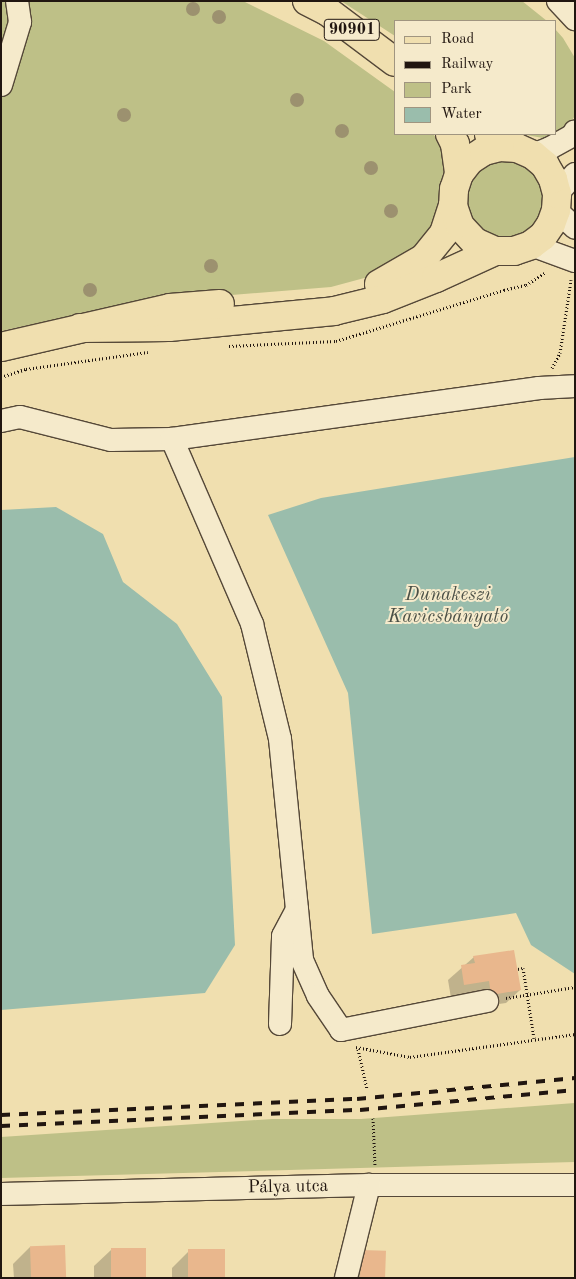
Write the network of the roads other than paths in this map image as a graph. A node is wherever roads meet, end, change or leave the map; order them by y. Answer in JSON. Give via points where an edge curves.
{"nodes":[{"id":1,"x":18,"y":1,"type":"edge"},
{"id":2,"x":307,"y":1,"type":"edge"},
{"id":3,"x":334,"y":1,"type":"edge"},
{"id":4,"x":558,"y":1,"type":"edge"},
{"id":5,"x":575,"y":19,"type":"edge"},
{"id":6,"x":394,"y":41,"type":"edge"},
{"id":7,"x":394,"y":61,"type":"edge"},
{"id":8,"x":1,"y":86,"type":"edge"},
{"id":9,"x":575,"y":131,"type":"edge"},
{"id":10,"x":450,"y":135,"type":"edge"},
{"id":11,"x":494,"y":140,"type":"edge"},
{"id":12,"x":533,"y":155,"type":"junction"},
{"id":13,"x":459,"y":174,"type":"junction"},
{"id":14,"x":575,"y":174,"type":"edge"},
{"id":15,"x":453,"y":206,"type":"junction"},
{"id":16,"x":563,"y":211,"type":"edge"},
{"id":17,"x":531,"y":245,"type":"junction"},
{"id":18,"x":495,"y":251,"type":"junction"},
{"id":19,"x":575,"y":261,"type":"edge"},
{"id":20,"x":80,"y":328,"type":"junction"},
{"id":21,"x":1,"y":346,"type":"edge"},
{"id":22,"x":575,"y":386,"type":"edge"},
{"id":23,"x":1,"y":420,"type":"edge"},
{"id":24,"x":172,"y":439,"type":"junction"},
{"id":25,"x":297,"y":910,"type":"junction"},
{"id":26,"x":488,"y":1001,"type":"dead end"},
{"id":27,"x":280,"y":1024,"type":"dead end"},
{"id":28,"x":372,"y":1180,"type":"junction"},
{"id":29,"x":575,"y":1185,"type":"edge"},
{"id":30,"x":1,"y":1194,"type":"edge"},
{"id":31,"x":346,"y":1278,"type":"edge"}],
"edges":[{"from":1,"to":8,"type":"street","via":[[20,22]]},
{"from":2,"to":7,"type":"main road","number":"90901","via":[[327,11]]},
{"from":3,"to":6,"type":"main road","number":"90901"},
{"from":4,"to":5,"type":"street"},
{"from":9,"to":12,"type":"street"},
{"from":10,"to":13,"type":"main road"},
{"from":11,"to":12,"type":"main road"},
{"from":11,"to":13,"type":"main road"},
{"from":12,"to":16,"type":"main road","via":[[545,165],[553,179]]},
{"from":13,"to":15,"type":"main road"},
{"from":14,"to":16,"type":"street"},
{"from":15,"to":18,"type":"main road","via":[[465,232],[475,242]]},
{"from":15,"to":20,"type":"main road","via":[[444,233],[424,258],[379,284],[332,294],[170,308]]},
{"from":16,"to":17,"type":"main road"},
{"from":17,"to":18,"type":"main road","via":[[514,251]]},
{"from":17,"to":19,"type":"street"},
{"from":18,"to":20,"type":"main road","via":[[383,299],[334,311],[169,327]]},
{"from":20,"to":21,"type":"main road"},
{"from":22,"to":24,"type":"street","via":[[539,388]]},
{"from":23,"to":24,"type":"street","via":[[20,417],[111,440]]},
{"from":24,"to":25,"type":"street","via":[[252,624],[280,739]]},
{"from":25,"to":26,"type":"street","via":[[302,960],[318,996],[341,1030]]},
{"from":25,"to":27,"type":"street","via":[[283,936]]},
{"from":28,"to":29,"type":"street","name":"Pálya utca"},
{"from":28,"to":30,"type":"street","name":"Pálya utca"},
{"from":28,"to":31,"type":"street"}]}
